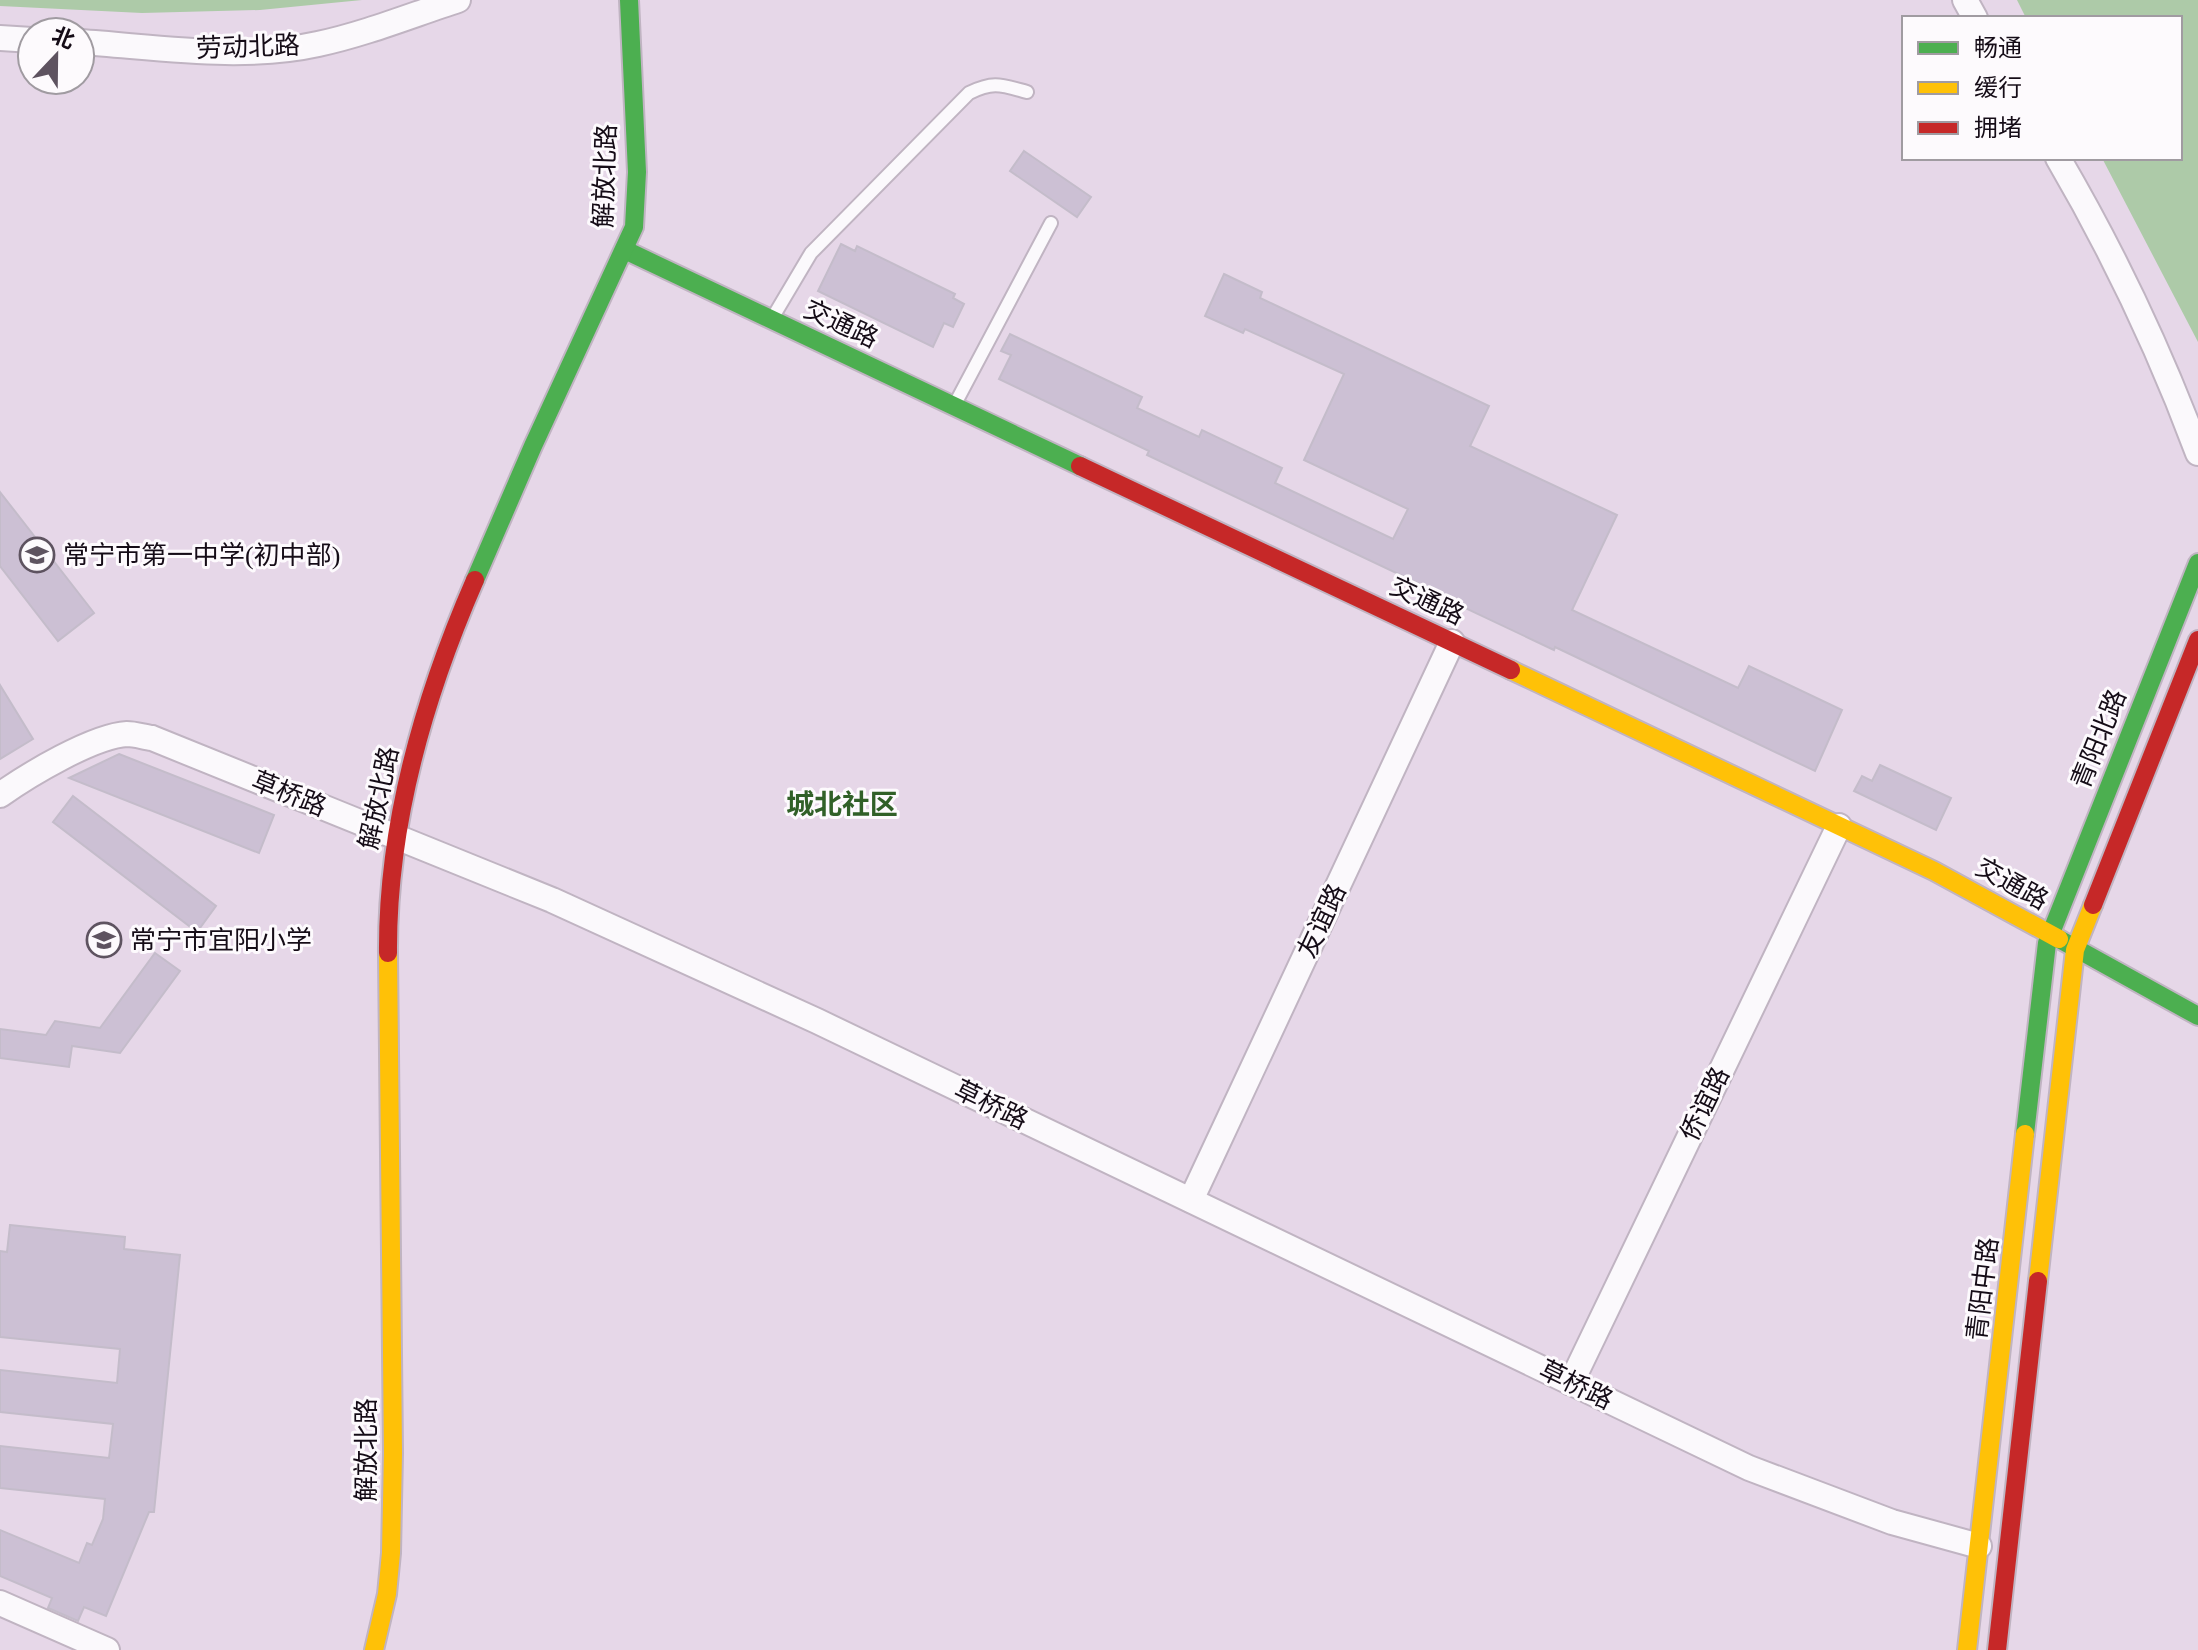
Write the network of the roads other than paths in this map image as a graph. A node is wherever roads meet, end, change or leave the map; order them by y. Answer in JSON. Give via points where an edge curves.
{"nodes":[{"id":1,"x":458,"y":0,"type":"edge"},
{"id":2,"x":629,"y":0,"type":"edge"},
{"id":3,"x":96,"y":43,"type":"edge"},
{"id":4,"x":1027,"y":92,"type":"dead end"},
{"id":5,"x":2059,"y":160,"type":"edge"},
{"id":6,"x":1051,"y":223,"type":"dead end"},
{"id":7,"x":625,"y":250,"type":"junction"},
{"id":8,"x":771,"y":319,"type":"junction"},
{"id":9,"x":954,"y":406,"type":"junction"},
{"id":10,"x":2198,"y":453,"type":"edge"},
{"id":11,"x":2198,"y":563,"type":"edge"},
{"id":12,"x":2198,"y":640,"type":"edge"},
{"id":13,"x":1452,"y":642,"type":"junction"},
{"id":14,"x":0,"y":795,"type":"edge"},
{"id":15,"x":1839,"y":826,"type":"junction"},
{"id":16,"x":396,"y":837,"type":"junction"},
{"id":17,"x":2050,"y":934,"type":"junction"},
{"id":18,"x":2075,"y":949,"type":"junction"},
{"id":19,"x":2198,"y":1016,"type":"edge"},
{"id":20,"x":1191,"y":1200,"type":"junction"},
{"id":21,"x":1571,"y":1383,"type":"junction"},
{"id":22,"x":1979,"y":1546,"type":"junction"},
{"id":23,"x":0,"y":1603,"type":"edge"},
{"id":24,"x":107,"y":1650,"type":"edge"},
{"id":25,"x":374,"y":1650,"type":"edge"},
{"id":26,"x":1967,"y":1650,"type":"edge"},
{"id":27,"x":1997,"y":1650,"type":"edge"}],
"edges":[{"from":1,"to":3,"type":"street","name":"劳动北路","via":[[318,44],[278,50]]},
{"from":2,"to":7,"type":"street","name":"解放北路","via":[[637,172],[634,227]]},
{"from":4,"to":8,"type":"lane","via":[[988,85],[969,93],[811,253]]},
{"from":5,"to":10,"type":"street","via":[[2092,216]]},
{"from":6,"to":9,"type":"lane"},
{"from":7,"to":8,"type":"street","name":"交通路"},
{"from":7,"to":16,"type":"street","name":"解放北路","via":[[458,619],[417,743]]},
{"from":8,"to":9,"type":"street","name":"交通路"},
{"from":9,"to":13,"type":"street","name":"交通路"},
{"from":11,"to":17,"type":"street","name":"青阳北路"},
{"from":12,"to":18,"type":"street"},
{"from":13,"to":15,"type":"street","name":"交通路"},
{"from":13,"to":20,"type":"street","name":"友谊路"},
{"from":14,"to":16,"type":"street","name":"草桥路","via":[[104,738],[128,734],[152,738]]},
{"from":15,"to":17,"type":"street","name":"交通路"},
{"from":15,"to":21,"type":"street","name":"侨谊路"},
{"from":16,"to":20,"type":"street","name":"草桥路","via":[[566,906]]},
{"from":16,"to":25,"type":"street","name":"解放北路","via":[[388,923],[392,1538]]},
{"from":17,"to":18,"type":"street","name":"交通路"},
{"from":17,"to":22,"type":"street","name":"青阳中路"},
{"from":18,"to":19,"type":"street","name":"交通路"},
{"from":18,"to":27,"type":"street"},
{"from":20,"to":21,"type":"street","name":"草桥路"},
{"from":21,"to":22,"type":"street","name":"草桥路","via":[[1749,1468],[1892,1522]]},
{"from":22,"to":26,"type":"street","name":"青阳中路"},
{"from":23,"to":24,"type":"street"}]}
